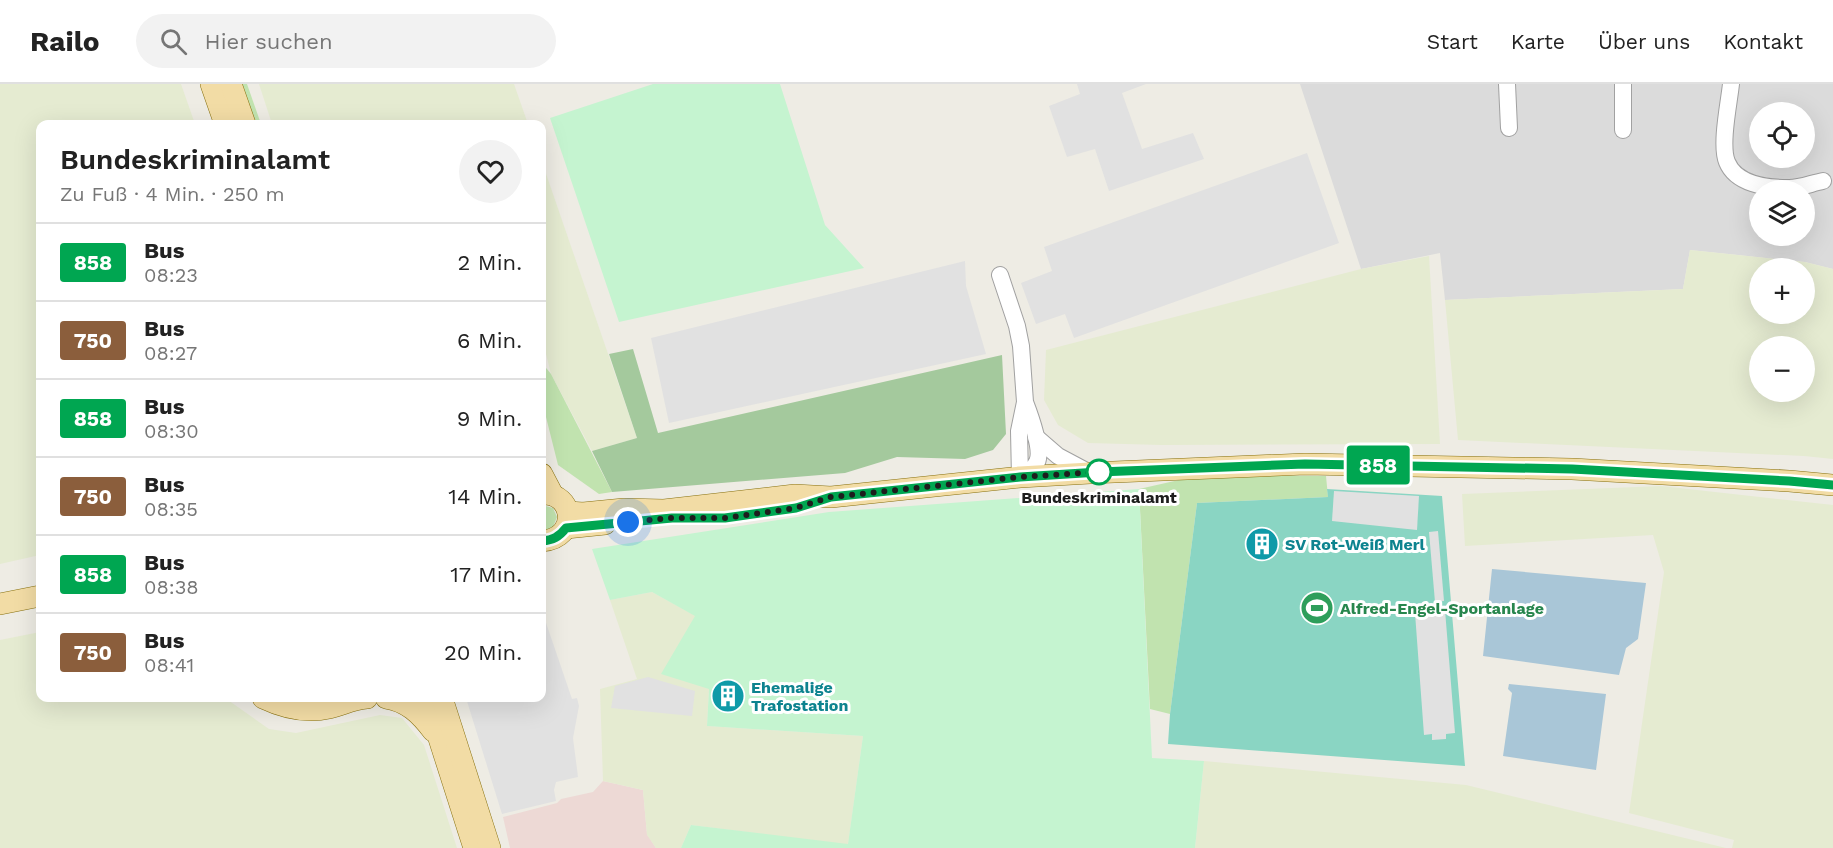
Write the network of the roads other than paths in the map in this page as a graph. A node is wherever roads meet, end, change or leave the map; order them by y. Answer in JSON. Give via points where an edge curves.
{"nodes":[{"id":1,"x":211,"y":84,"type":"edge"},
{"id":2,"x":231,"y":84,"type":"edge"},
{"id":3,"x":1507,"y":84,"type":"edge"},
{"id":4,"x":1623,"y":84,"type":"edge"},
{"id":5,"x":1731,"y":84,"type":"edge"},
{"id":6,"x":224,"y":120,"type":"edge"},
{"id":7,"x":244,"y":120,"type":"edge"},
{"id":8,"x":1509,"y":128,"type":"dead end"},
{"id":9,"x":1623,"y":130,"type":"dead end"},
{"id":10,"x":1823,"y":181,"type":"dead end"},
{"id":11,"x":1000,"y":275,"type":"dead end"},
{"id":12,"x":1025,"y":402,"type":"junction"},
{"id":13,"x":1036,"y":437,"type":"junction"},
{"id":14,"x":1090,"y":472,"type":"junction"},
{"id":15,"x":1020,"y":477,"type":"junction"},
{"id":16,"x":1833,"y":485,"type":"edge"},
{"id":17,"x":547,"y":495,"type":"edge"},
{"id":18,"x":567,"y":520,"type":"junction"},
{"id":19,"x":546,"y":541,"type":"edge"},
{"id":20,"x":36,"y":597,"type":"edge"},
{"id":21,"x":0,"y":604,"type":"edge"},
{"id":22,"x":275,"y":702,"type":"edge"},
{"id":23,"x":347,"y":702,"type":"edge"},
{"id":24,"x":402,"y":702,"type":"edge"},
{"id":25,"x":427,"y":702,"type":"edge"},
{"id":26,"x":443,"y":702,"type":"edge"},
{"id":27,"x":440,"y":739,"type":"junction"},
{"id":28,"x":474,"y":848,"type":"edge"},
{"id":29,"x":490,"y":848,"type":"edge"}],
"edges":[{"from":1,"to":6,"type":"main road"},
{"from":2,"to":7,"type":"main road"},
{"from":3,"to":8,"type":"street"},
{"from":4,"to":9,"type":"street"},
{"from":5,"to":10,"type":"street","via":[[1725,148],[1726,161],[1733,173],[1749,183],[1788,189]]},
{"from":11,"to":12,"type":"street","via":[[1019,336]]},
{"from":12,"to":13,"type":"street"},
{"from":12,"to":15,"type":"street","via":[[1019,431]]},
{"from":13,"to":14,"type":"street","via":[[1058,456]]},
{"from":13,"to":15,"type":"street","via":[[1037,462]]},
{"from":14,"to":15,"type":"main road"},
{"from":14,"to":16,"type":"main road","via":[[1305,464],[1435,466],[1639,472]]},
{"from":15,"to":18,"type":"main road","via":[[831,497],[796,508],[725,518]]},
{"from":17,"to":18,"type":"main road","via":[[562,501]]},
{"from":18,"to":19,"type":"main road","via":[[560,536]]},
{"from":20,"to":21,"type":"main road"},
{"from":22,"to":23,"type":"main road","via":[[311,710]]},
{"from":24,"to":27,"type":"main road","via":[[422,717]]},
{"from":25,"to":27,"type":"main road"},
{"from":26,"to":29,"type":"main road"},
{"from":27,"to":28,"type":"main road"}]}
